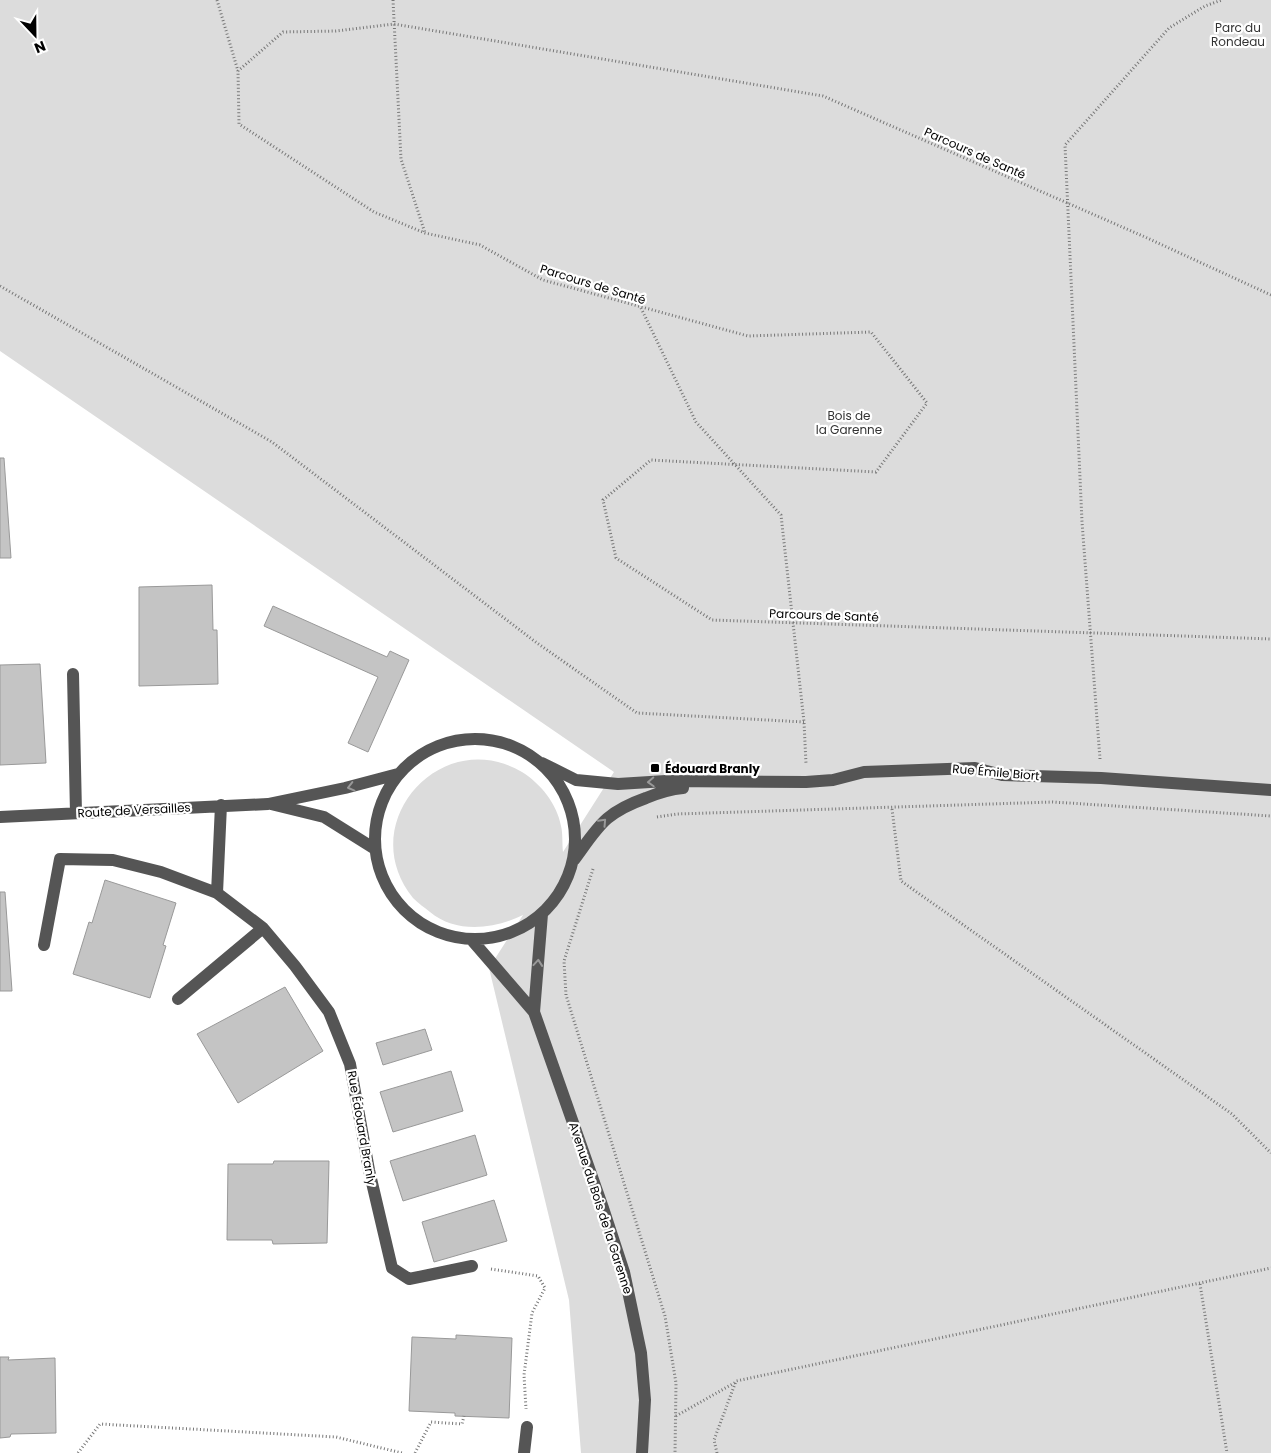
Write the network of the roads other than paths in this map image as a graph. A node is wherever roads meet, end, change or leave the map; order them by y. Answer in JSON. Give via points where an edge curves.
{"nodes":[{"id":1,"x":73,"y":674,"type":"dead end"},
{"id":2,"x":542,"y":763,"type":"junction"},
{"id":3,"x":398,"y":774,"type":"junction"},
{"id":4,"x":752,"y":783,"type":"junction"},
{"id":5,"x":1271,"y":790,"type":"edge"},
{"id":6,"x":268,"y":804,"type":"junction"},
{"id":7,"x":221,"y":805,"type":"junction"},
{"id":8,"x":76,"y":813,"type":"junction"},
{"id":9,"x":0,"y":817,"type":"edge"},
{"id":10,"x":375,"y":850,"type":"junction"},
{"id":11,"x":574,"y":860,"type":"junction"},
{"id":12,"x":216,"y":893,"type":"junction"},
{"id":13,"x":542,"y":914,"type":"junction"},
{"id":14,"x":262,"y":928,"type":"junction"},
{"id":15,"x":471,"y":939,"type":"junction"},
{"id":16,"x":44,"y":946,"type":"dead end"},
{"id":17,"x":178,"y":999,"type":"dead end"},
{"id":18,"x":534,"y":1012,"type":"junction"},
{"id":19,"x":472,"y":1266,"type":"road end"},
{"id":20,"x":527,"y":1428,"type":"road end"},
{"id":21,"x":524,"y":1453,"type":"edge"},
{"id":22,"x":641,"y":1453,"type":"edge"}],
"edges":[{"from":1,"to":8,"type":"street"},
{"from":2,"to":3,"type":"street","via":[[514,746],[483,738],[451,741],[429,750]]},
{"from":4,"to":2,"type":"street","name":"Rue Émile Biort","one_way":true,"via":[[666,781],[618,784],[576,780]]},
{"from":2,"to":11,"type":"street","via":[[559,783],[571,807],[576,834]]},
{"from":3,"to":6,"type":"street","name":"Route de Versailles","one_way":true},
{"from":3,"to":10,"type":"street","via":[[381,802],[374,833]]},
{"from":4,"to":5,"type":"street","name":"Rue Émile Biort","via":[[833,780],[864,772],[912,768],[976,768],[1002,775],[1101,778]]},
{"from":11,"to":4,"type":"street","name":"Rue Émile Biort","one_way":true,"via":[[598,827],[623,806],[671,789]]},
{"from":6,"to":7,"type":"street","name":"Route de Versailles"},
{"from":6,"to":10,"type":"street","name":"Route de Versailles","via":[[324,817]]},
{"from":7,"to":8,"type":"street","name":"Route de Versailles"},
{"from":7,"to":12,"type":"street"},
{"from":8,"to":9,"type":"street","name":"Route de Versailles"},
{"from":10,"to":15,"type":"street","via":[[377,865],[390,894],[412,917],[440,933]]},
{"from":11,"to":13,"type":"street","via":[[562,890]]},
{"from":12,"to":14,"type":"street","name":"Rue Édouard Branly"},
{"from":12,"to":16,"type":"street","name":"Rue Édouard Branly","via":[[161,872],[113,860],[60,859]]},
{"from":13,"to":15,"type":"street","via":[[521,928],[497,937]]},
{"from":18,"to":13,"type":"street","name":"Avenue du Bois de la Garenne","one_way":true},
{"from":14,"to":17,"type":"street"},
{"from":14,"to":19,"type":"street","name":"Rue Édouard Branly","via":[[329,1012],[350,1064],[369,1170],[392,1268],[410,1279]]},
{"from":15,"to":18,"type":"street","name":"Avenue du Bois de la Garenne"},
{"from":18,"to":22,"type":"street","name":"Avenue du Bois de la Garenne","via":[[624,1272],[641,1353],[644,1385]]},
{"from":20,"to":21,"type":"street"}]}
